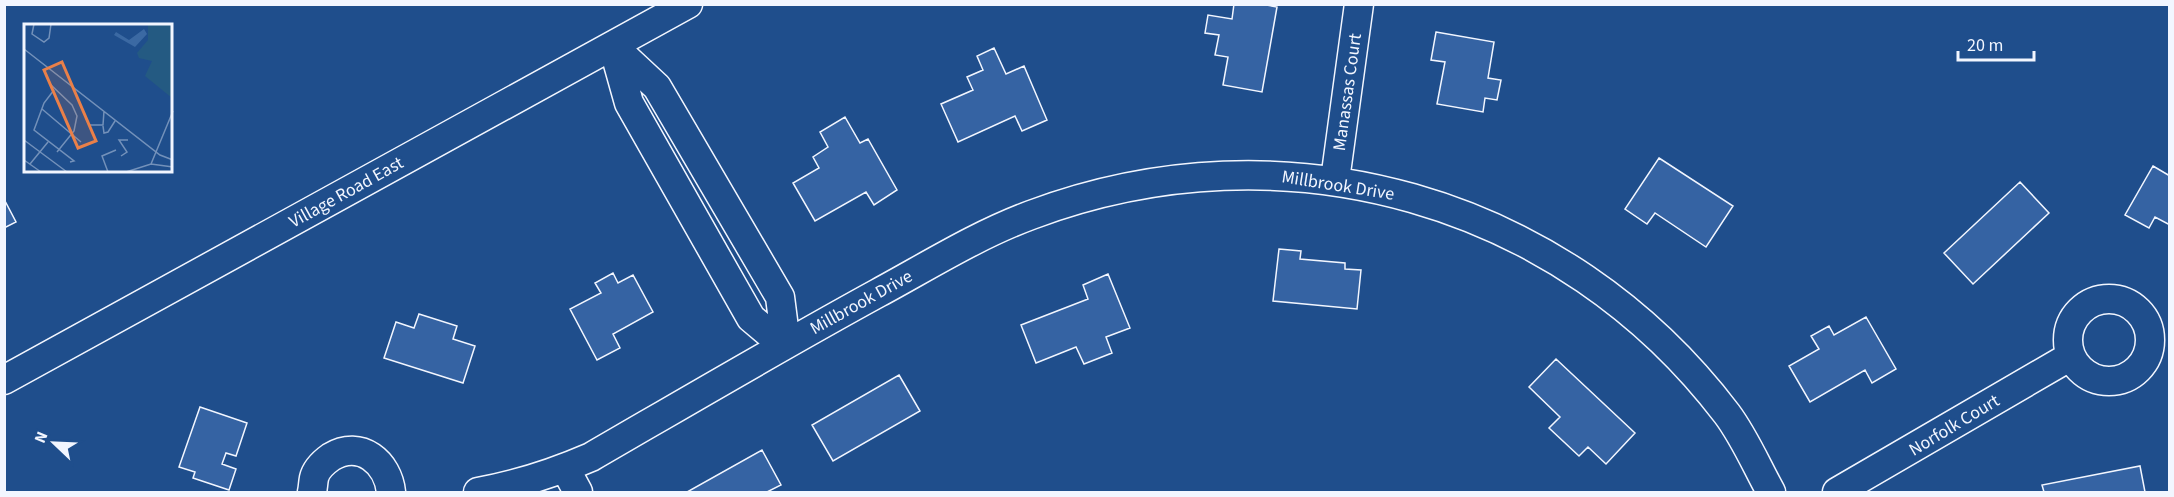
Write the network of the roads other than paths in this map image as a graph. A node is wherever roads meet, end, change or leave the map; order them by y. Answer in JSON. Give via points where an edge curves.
{"nodes":[{"id":1,"x":688,"y":4,"type":"edge"},
{"id":2,"x":1359,"y":4,"type":"edge"},
{"id":3,"x":613,"y":46,"type":"junction"},
{"id":4,"x":1335,"y":180,"type":"junction"},
{"id":5,"x":784,"y":345,"type":"junction"},
{"id":6,"x":2071,"y":356,"type":"dead end"},
{"id":7,"x":4,"y":380,"type":"edge"},
{"id":8,"x":572,"y":480,"type":"edge"},
{"id":9,"x":312,"y":492,"type":"edge"},
{"id":10,"x":391,"y":492,"type":"edge"},
{"id":11,"x":478,"y":492,"type":"edge"},
{"id":12,"x":1771,"y":492,"type":"edge"},
{"id":13,"x":1837,"y":492,"type":"edge"}],
"edges":[{"from":1,"to":3,"type":"street","name":"Village Road East"},
{"from":2,"to":4,"type":"street","name":"Manassas Court"},
{"from":3,"to":5,"type":"street","via":[[629,103],[751,318]]},
{"from":3,"to":7,"type":"street","name":"Village Road East"},
{"from":4,"to":5,"type":"street","name":"Millbrook Drive","via":[[1275,174],[1212,175],[1150,182],[1089,195],[1029,215],[976,239]]},
{"from":4,"to":12,"type":"street","name":"Millbrook Drive","via":[[1399,193],[1458,212],[1516,238],[1596,286],[1645,325],[1690,369],[1730,418]]},
{"from":5,"to":8,"type":"street","name":"Millbrook Drive","via":[[591,457]]},
{"from":6,"to":13,"type":"street","name":"Norfolk Court"},
{"from":8,"to":11,"type":"street","name":"Millbrook Drive"},
{"from":9,"to":10,"type":"street","via":[[314,478],[325,461],[350,451],[375,458],[386,472]]}]}
